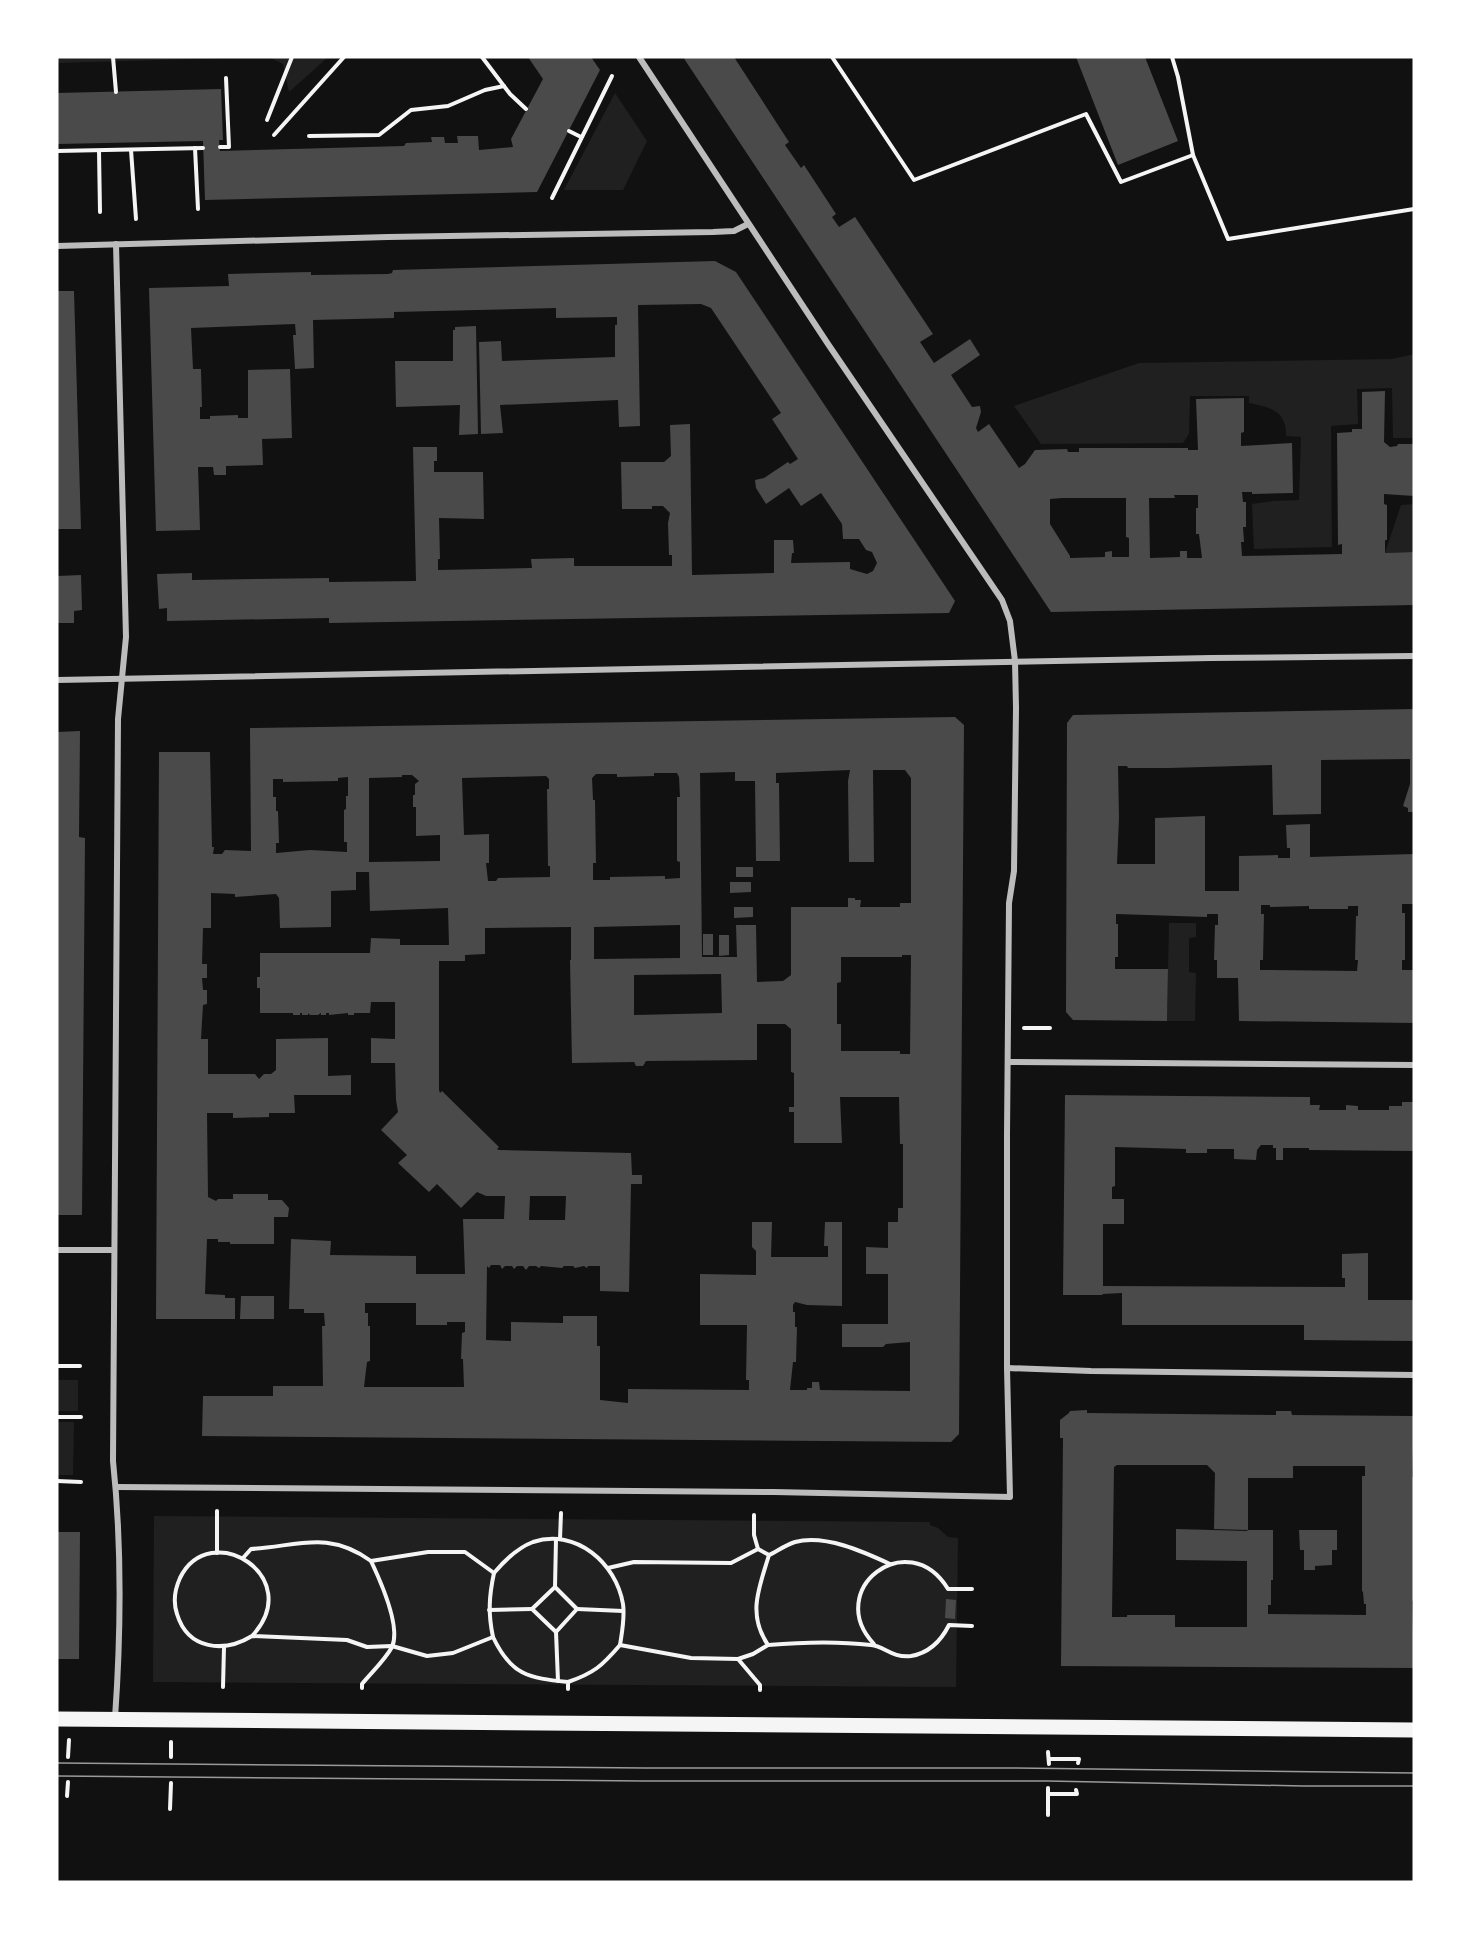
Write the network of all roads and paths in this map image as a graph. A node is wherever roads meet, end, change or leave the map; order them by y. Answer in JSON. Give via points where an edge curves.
{"nodes":[{"id":1,"x":113,"y":57,"type":"edge"},
{"id":2,"x":292,"y":57,"type":"edge"},
{"id":3,"x":344,"y":57,"type":"edge"},
{"id":4,"x":482,"y":57,"type":"edge"},
{"id":5,"x":639,"y":57,"type":"edge"},
{"id":6,"x":832,"y":57,"type":"edge"},
{"id":7,"x":1172,"y":57,"type":"edge"},
{"id":8,"x":612,"y":76,"type":"dead end"},
{"id":9,"x":226,"y":78,"type":"dead end"},
{"id":10,"x":504,"y":86,"type":"junction"},
{"id":11,"x":116,"y":92,"type":"dead end"},
{"id":12,"x":526,"y":109,"type":"dead end"},
{"id":13,"x":267,"y":120,"type":"dead end"},
{"id":14,"x":569,"y":131,"type":"dead end"},
{"id":15,"x":274,"y":135,"type":"dead end"},
{"id":16,"x":309,"y":136,"type":"dead end"},
{"id":17,"x":581,"y":137,"type":"junction"},
{"id":18,"x":220,"y":147,"type":"dead end"},
{"id":19,"x":195,"y":148,"type":"junction"},
{"id":20,"x":203,"y":148,"type":"dead end"},
{"id":21,"x":131,"y":150,"type":"junction"},
{"id":22,"x":57,"y":151,"type":"edge"},
{"id":23,"x":99,"y":151,"type":"junction"},
{"id":24,"x":1193,"y":154,"type":"junction"},
{"id":25,"x":552,"y":198,"type":"dead end"},
{"id":26,"x":198,"y":209,"type":"dead end"},
{"id":27,"x":1414,"y":209,"type":"edge"},
{"id":28,"x":100,"y":212,"type":"dead end"},
{"id":29,"x":136,"y":219,"type":"dead end"},
{"id":30,"x":748,"y":224,"type":"junction"},
{"id":31,"x":116,"y":244,"type":"junction"},
{"id":32,"x":57,"y":246,"type":"edge"},
{"id":33,"x":1414,"y":656,"type":"edge"},
{"id":34,"x":1015,"y":661,"type":"junction"},
{"id":35,"x":121,"y":679,"type":"junction"},
{"id":36,"x":57,"y":680,"type":"edge"},
{"id":37,"x":1009,"y":1028,"type":"junction"},
{"id":38,"x":1050,"y":1028,"type":"dead end"},
{"id":39,"x":1008,"y":1062,"type":"junction"},
{"id":40,"x":1414,"y":1065,"type":"edge"},
{"id":41,"x":57,"y":1250,"type":"edge"},
{"id":42,"x":114,"y":1250,"type":"junction"},
{"id":43,"x":57,"y":1366,"type":"edge"},
{"id":44,"x":80,"y":1366,"type":"dead end"},
{"id":45,"x":1006,"y":1368,"type":"junction"},
{"id":46,"x":1414,"y":1375,"type":"edge"},
{"id":47,"x":57,"y":1417,"type":"edge"},
{"id":48,"x":81,"y":1417,"type":"dead end"},
{"id":49,"x":57,"y":1481,"type":"edge"},
{"id":50,"x":81,"y":1482,"type":"dead end"},
{"id":51,"x":116,"y":1487,"type":"junction"},
{"id":52,"x":217,"y":1511,"type":"dead end"},
{"id":53,"x":561,"y":1513,"type":"dead end"},
{"id":54,"x":754,"y":1515,"type":"dead end"},
{"id":55,"x":558,"y":1539,"type":"junction"},
{"id":56,"x":758,"y":1549,"type":"junction"},
{"id":57,"x":217,"y":1553,"type":"junction"},
{"id":58,"x":769,"y":1555,"type":"junction"},
{"id":59,"x":243,"y":1558,"type":"junction"},
{"id":60,"x":371,"y":1561,"type":"junction"},
{"id":61,"x":890,"y":1564,"type":"junction"},
{"id":62,"x":608,"y":1568,"type":"junction"},
{"id":63,"x":494,"y":1573,"type":"junction"},
{"id":64,"x":555,"y":1587,"type":"junction"},
{"id":65,"x":972,"y":1589,"type":"dead end"},
{"id":66,"x":532,"y":1609,"type":"junction"},
{"id":67,"x":578,"y":1609,"type":"junction"},
{"id":68,"x":489,"y":1610,"type":"junction"},
{"id":69,"x":623,"y":1611,"type":"junction"},
{"id":70,"x":972,"y":1626,"type":"dead end"},
{"id":71,"x":556,"y":1632,"type":"junction"},
{"id":72,"x":252,"y":1636,"type":"junction"},
{"id":73,"x":492,"y":1638,"type":"junction"},
{"id":74,"x":620,"y":1645,"type":"junction"},
{"id":75,"x":768,"y":1645,"type":"junction"},
{"id":76,"x":875,"y":1645,"type":"junction"},
{"id":77,"x":392,"y":1646,"type":"junction"},
{"id":78,"x":224,"y":1647,"type":"junction"},
{"id":79,"x":738,"y":1659,"type":"junction"},
{"id":80,"x":558,"y":1681,"type":"junction"},
{"id":81,"x":568,"y":1682,"type":"junction"},
{"id":82,"x":223,"y":1687,"type":"dead end"},
{"id":83,"x":362,"y":1688,"type":"dead end"},
{"id":84,"x":568,"y":1689,"type":"dead end"},
{"id":85,"x":760,"y":1690,"type":"dead end"},
{"id":86,"x":57,"y":1719,"type":"edge"},
{"id":87,"x":115,"y":1719,"type":"junction"},
{"id":88,"x":1414,"y":1730,"type":"edge"},
{"id":89,"x":69,"y":1733,"type":"dead end"},
{"id":90,"x":171,"y":1742,"type":"dead end"},
{"id":91,"x":1048,"y":1752,"type":"dead end"},
{"id":92,"x":68,"y":1757,"type":"dead end"},
{"id":93,"x":171,"y":1757,"type":"dead end"},
{"id":94,"x":1078,"y":1763,"type":"dead end"},
{"id":95,"x":68,"y":1782,"type":"dead end"},
{"id":96,"x":171,"y":1783,"type":"dead end"},
{"id":97,"x":1048,"y":1788,"type":"dead end"},
{"id":98,"x":1076,"y":1790,"type":"dead end"},
{"id":99,"x":1048,"y":1794,"type":"junction"},
{"id":100,"x":68,"y":1796,"type":"dead end"},
{"id":101,"x":170,"y":1809,"type":"dead end"},
{"id":102,"x":1048,"y":1815,"type":"dead end"}],
"edges":[{"from":1,"to":11,"type":"path"},
{"from":2,"to":13,"type":"path"},
{"from":3,"to":15,"type":"path"},
{"from":4,"to":10,"type":"path"},
{"from":5,"to":30,"type":"street"},
{"from":6,"to":24,"type":"path","via":[[914,180],[1086,114],[1121,182]]},
{"from":7,"to":24,"type":"path"},
{"from":8,"to":17,"type":"path"},
{"from":9,"to":18,"type":"path","via":[[229,147]]},
{"from":10,"to":12,"type":"path"},
{"from":10,"to":16,"type":"path","via":[[448,106],[411,110],[379,135]]},
{"from":14,"to":17,"type":"path"},
{"from":17,"to":25,"type":"path"},
{"from":19,"to":20,"type":"path"},
{"from":19,"to":21,"type":"path"},
{"from":19,"to":26,"type":"path"},
{"from":21,"to":23,"type":"path"},
{"from":21,"to":29,"type":"path"},
{"from":22,"to":23,"type":"path"},
{"from":23,"to":28,"type":"path"},
{"from":24,"to":27,"type":"path","via":[[1228,239]]},
{"from":30,"to":31,"type":"street","via":[[723,232]]},
{"from":30,"to":34,"type":"street","via":[[1002,600],[1010,621]]},
{"from":31,"to":32,"type":"street"},
{"from":31,"to":35,"type":"street","via":[[126,637]]},
{"from":33,"to":34,"type":"street"},
{"from":34,"to":35,"type":"street"},
{"from":34,"to":37,"type":"street"},
{"from":35,"to":36,"type":"street"},
{"from":35,"to":42,"type":"street"},
{"from":37,"to":38,"type":"path"},
{"from":37,"to":39,"type":"street"},
{"from":39,"to":40,"type":"street"},
{"from":39,"to":45,"type":"street"},
{"from":41,"to":42,"type":"street"},
{"from":42,"to":51,"type":"street"},
{"from":43,"to":44,"type":"path"},
{"from":45,"to":46,"type":"street"},
{"from":45,"to":51,"type":"street","via":[[1010,1497]]},
{"from":47,"to":48,"type":"path"},
{"from":49,"to":50,"type":"path"},
{"from":51,"to":87,"type":"street"},
{"from":52,"to":57,"type":"path"},
{"from":53,"to":55,"type":"path"},
{"from":54,"to":56,"type":"path"},
{"from":55,"to":62,"type":"path","via":[[584,1547]]},
{"from":55,"to":63,"type":"path","via":[[532,1542],[510,1555]]},
{"from":55,"to":64,"type":"path"},
{"from":56,"to":58,"type":"path"},
{"from":56,"to":62,"type":"path","via":[[731,1563],[634,1562]]},
{"from":57,"to":59,"type":"path"},
{"from":57,"to":78,"type":"path","via":[[189,1565],[176,1588],[174,1602],[182,1626],[190,1635],[211,1646]]},
{"from":58,"to":61,"type":"path","via":[[795,1542],[825,1541]]},
{"from":58,"to":75,"type":"path","via":[[756,1618]]},
{"from":59,"to":60,"type":"path","via":[[251,1549],[316,1542],[356,1550]]},
{"from":59,"to":72,"type":"path","via":[[258,1570],[269,1596],[264,1619]]},
{"from":60,"to":63,"type":"path","via":[[428,1552],[465,1552]]},
{"from":60,"to":77,"type":"path","via":[[387,1596]]},
{"from":61,"to":65,"type":"path","via":[[923,1565],[943,1580],[948,1589]]},
{"from":61,"to":76,"type":"path","via":[[871,1577],[859,1599],[861,1625]]},
{"from":62,"to":69,"type":"path"},
{"from":63,"to":68,"type":"path"},
{"from":64,"to":66,"type":"path"},
{"from":64,"to":67,"type":"path"},
{"from":66,"to":68,"type":"path"},
{"from":66,"to":71,"type":"path"},
{"from":67,"to":69,"type":"path"},
{"from":67,"to":71,"type":"path"},
{"from":68,"to":73,"type":"path"},
{"from":69,"to":74,"type":"path"},
{"from":70,"to":76,"type":"path","via":[[949,1625],[938,1643],[911,1656],[885,1652]]},
{"from":71,"to":80,"type":"path"},
{"from":72,"to":77,"type":"path"},
{"from":72,"to":78,"type":"path"},
{"from":73,"to":77,"type":"path","via":[[453,1653],[428,1656]]},
{"from":73,"to":80,"type":"path","via":[[500,1653],[520,1672]]},
{"from":74,"to":79,"type":"path","via":[[691,1658]]},
{"from":74,"to":81,"type":"path","via":[[590,1674]]},
{"from":75,"to":76,"type":"path"},
{"from":75,"to":79,"type":"path"},
{"from":77,"to":83,"type":"path"},
{"from":78,"to":82,"type":"path"},
{"from":79,"to":85,"type":"path"},
{"from":80,"to":81,"type":"path"},
{"from":81,"to":84,"type":"path"},
{"from":86,"to":87,"type":"main road"},
{"from":87,"to":88,"type":"main road"},
{"from":89,"to":92,"type":"path"},
{"from":90,"to":93,"type":"path"},
{"from":91,"to":94,"type":"path","via":[[1049,1762],[1079,1759]]},
{"from":95,"to":100,"type":"path"},
{"from":96,"to":101,"type":"path"},
{"from":97,"to":99,"type":"path"},
{"from":98,"to":99,"type":"path","via":[[1077,1794]]},
{"from":99,"to":102,"type":"path"}]}
